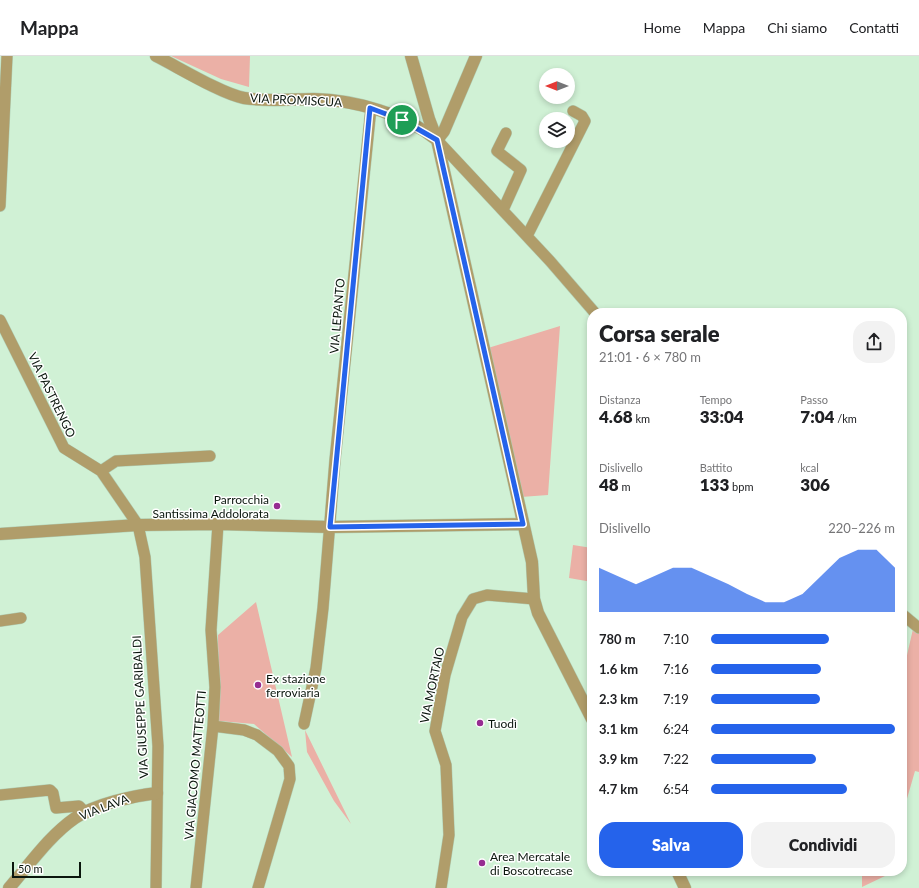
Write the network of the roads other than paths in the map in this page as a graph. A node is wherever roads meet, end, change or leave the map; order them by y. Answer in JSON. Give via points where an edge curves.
{"nodes":[{"id":1,"x":7,"y":56,"type":"edge"},
{"id":2,"x":156,"y":56,"type":"edge"},
{"id":3,"x":411,"y":56,"type":"edge"},
{"id":4,"x":476,"y":56,"type":"edge"},
{"id":5,"x":370,"y":108,"type":"junction"},
{"id":6,"x":573,"y":111,"type":"dead end"},
{"id":7,"x":506,"y":133,"type":"dead end"},
{"id":8,"x":437,"y":140,"type":"junction"},
{"id":9,"x":0,"y":206,"type":"edge"},
{"id":10,"x":503,"y":210,"type":"junction"},
{"id":11,"x":527,"y":236,"type":"junction"},
{"id":12,"x":591,"y":308,"type":"edge"},
{"id":13,"x":0,"y":320,"type":"edge"},
{"id":14,"x":210,"y":456,"type":"dead end"},
{"id":15,"x":101,"y":471,"type":"junction"},
{"id":16,"x":218,"y":524,"type":"junction"},
{"id":17,"x":523,"y":524,"type":"junction"},
{"id":18,"x":138,"y":525,"type":"junction"},
{"id":19,"x":330,"y":527,"type":"junction"},
{"id":20,"x":0,"y":534,"type":"edge"},
{"id":21,"x":534,"y":600,"type":"junction"},
{"id":22,"x":22,"y":618,"type":"dead end"},
{"id":23,"x":907,"y":618,"type":"edge"},
{"id":24,"x":0,"y":621,"type":"edge"},
{"id":25,"x":919,"y":628,"type":"edge"},
{"id":26,"x":587,"y":709,"type":"edge"},
{"id":27,"x":304,"y":724,"type":"dead end"},
{"id":28,"x":213,"y":726,"type":"junction"},
{"id":29,"x":157,"y":793,"type":"junction"},
{"id":30,"x":0,"y":795,"type":"edge"},
{"id":31,"x":86,"y":813,"type":"junction"},
{"id":32,"x":679,"y":876,"type":"edge"},
{"id":33,"x":10,"y":888,"type":"edge"},
{"id":34,"x":156,"y":888,"type":"edge"},
{"id":35,"x":196,"y":888,"type":"edge"},
{"id":36,"x":258,"y":888,"type":"edge"},
{"id":37,"x":441,"y":888,"type":"edge"},
{"id":38,"x":685,"y":888,"type":"edge"}],
"edges":[{"from":1,"to":9,"type":"street"},
{"from":2,"to":5,"type":"street","name":"VIA PROMISCUA","via":[[243,98],[280,101],[315,99]]},
{"from":3,"to":8,"type":"street"},
{"from":4,"to":8,"type":"street","via":[[444,131]]},
{"from":5,"to":8,"type":"street","name":"VIA PROMISCUA","via":[[402,120]]},
{"from":5,"to":19,"type":"street","name":"VIA LEPANTO"},
{"from":6,"to":11,"type":"street","via":[[585,121]]},
{"from":7,"to":10,"type":"street","via":[[497,151],[521,170]]},
{"from":8,"to":10,"type":"street","name":"VIA PROMISCUA"},
{"from":8,"to":17,"type":"street"},
{"from":10,"to":11,"type":"street","name":"VIA PROMISCUA"},
{"from":11,"to":12,"type":"street","name":"VIA PROMISCUA"},
{"from":13,"to":15,"type":"street","name":"VIA PASTRENGO","via":[[64,448]]},
{"from":14,"to":15,"type":"street","via":[[116,461]]},
{"from":15,"to":18,"type":"street","name":"VIA PASTRENGO"},
{"from":16,"to":18,"type":"street"},
{"from":16,"to":19,"type":"street"},
{"from":16,"to":28,"type":"street","name":"VIA GIACOMO MATTEOTTI","via":[[211,630],[215,687]]},
{"from":17,"to":19,"type":"street"},
{"from":17,"to":21,"type":"street","via":[[532,562]]},
{"from":18,"to":20,"type":"street"},
{"from":18,"to":29,"type":"street","name":"VIA GIUSEPPE GARIBALDI","via":[[145,565],[158,746]]},
{"from":19,"to":27,"type":"street","name":"VIA LEPANTO","via":[[324,608]]},
{"from":21,"to":26,"type":"street","via":[[538,613]]},
{"from":21,"to":37,"type":"street","name":"VIA MORTAIO","via":[[487,595],[473,600],[460,624],[445,675],[435,731],[446,765],[449,835]]},
{"from":22,"to":24,"type":"street"},
{"from":23,"to":25,"type":"street"},
{"from":28,"to":35,"type":"street","name":"VIA GIACOMO MATTEOTTI"},
{"from":28,"to":36,"type":"street","via":[[244,730],[257,735],[278,751],[289,766],[290,779]]},
{"from":29,"to":31,"type":"street","name":"VIA LAVA","via":[[128,797]]},
{"from":29,"to":34,"type":"street","name":"VIA GIUSEPPE GARIBALDI"},
{"from":30,"to":31,"type":"street","via":[[50,790],[56,808],[79,806]]},
{"from":31,"to":33,"type":"street","name":"VIA LAVA","via":[[76,817],[54,835]]},
{"from":32,"to":38,"type":"street"}]}
